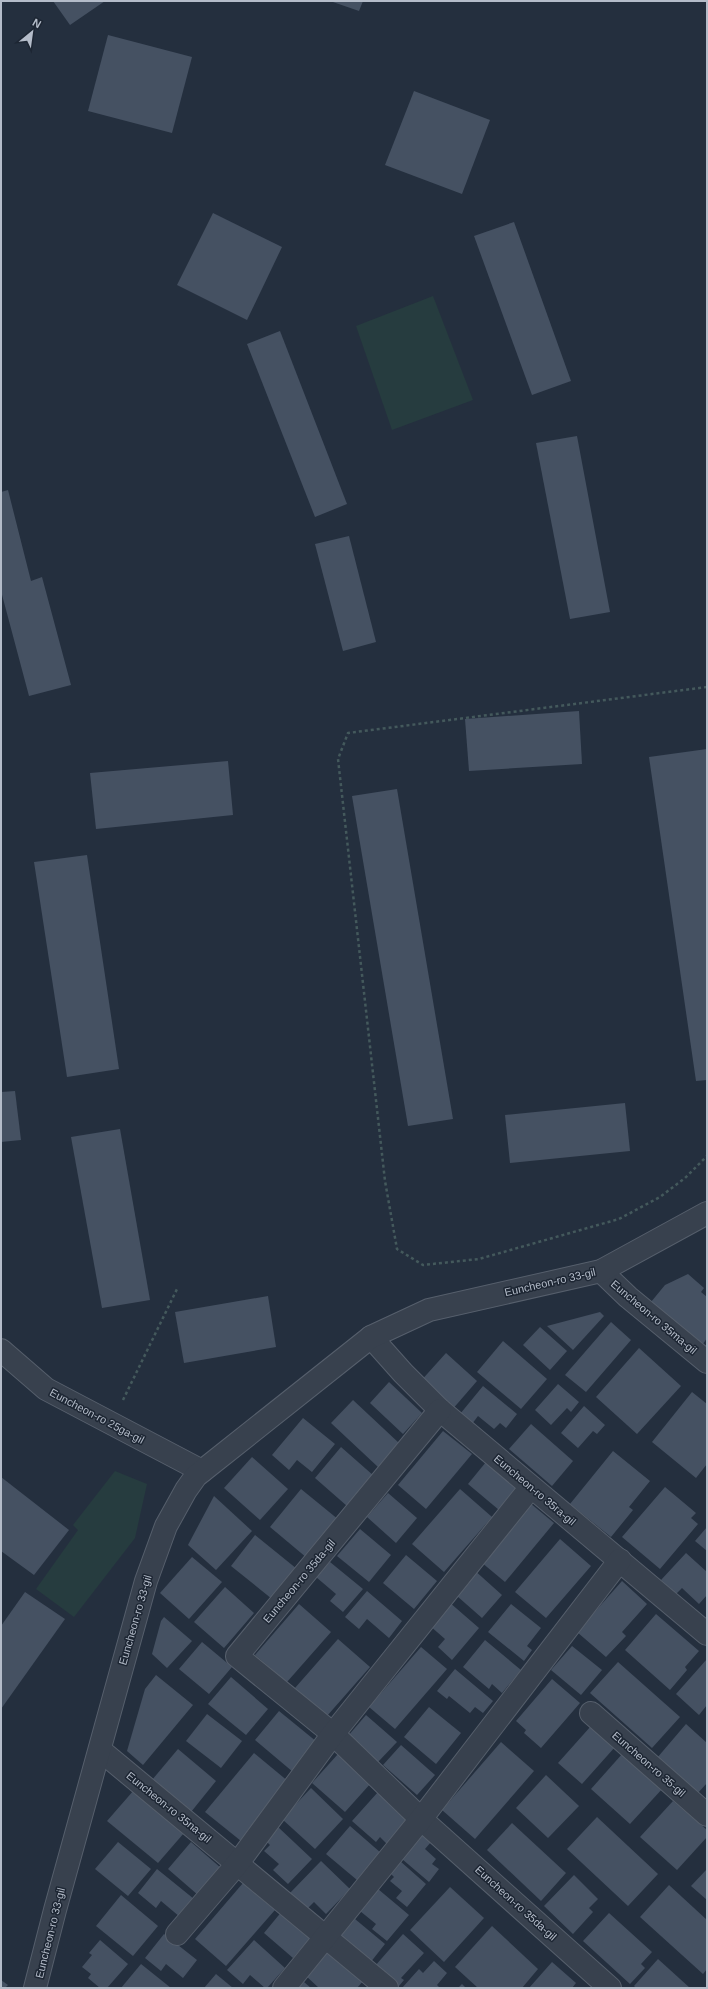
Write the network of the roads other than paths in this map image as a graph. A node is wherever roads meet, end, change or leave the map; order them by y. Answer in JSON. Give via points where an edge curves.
{"nodes":[{"id":1,"x":707,"y":1213,"type":"edge"},
{"id":2,"x":601,"y":1271,"type":"junction"},
{"id":3,"x":371,"y":1337,"type":"junction"},
{"id":4,"x":1,"y":1350,"type":"edge"},
{"id":5,"x":707,"y":1362,"type":"edge"},
{"id":6,"x":440,"y":1410,"type":"junction"},
{"id":7,"x":202,"y":1471,"type":"junction"},
{"id":8,"x":531,"y":1487,"type":"junction"},
{"id":9,"x":620,"y":1560,"type":"junction"},
{"id":10,"x":707,"y":1634,"type":"edge"},
{"id":11,"x":591,"y":1713,"type":"dead end"},
{"id":12,"x":333,"y":1734,"type":"junction"},
{"id":13,"x":100,"y":1750,"type":"junction"},
{"id":14,"x":707,"y":1815,"type":"edge"},
{"id":15,"x":421,"y":1819,"type":"junction"},
{"id":16,"x":238,"y":1863,"type":"junction"},
{"id":17,"x":177,"y":1934,"type":"dead end"},
{"id":18,"x":326,"y":1936,"type":"junction"},
{"id":19,"x":35,"y":1988,"type":"edge"},
{"id":20,"x":284,"y":1988,"type":"edge"},
{"id":21,"x":387,"y":1988,"type":"edge"},
{"id":22,"x":610,"y":1988,"type":"edge"}],
"edges":[{"from":1,"to":2,"type":"street","name":"Euncheon-ro 33-gil"},
{"from":2,"to":3,"type":"street","name":"Euncheon-ro 33-gil","via":[[429,1310]]},
{"from":2,"to":5,"type":"street","name":"Euncheon-ro 35ma-gil","via":[[628,1297]]},
{"from":3,"to":6,"type":"street","name":"Euncheon-ro 35ra-gil"},
{"from":3,"to":7,"type":"street","name":"Euncheon-ro 33-gil"},
{"from":4,"to":7,"type":"street","name":"Euncheon-ro 25ga-gil","via":[[46,1390]]},
{"from":6,"to":8,"type":"street","name":"Euncheon-ro 35ra-gil"},
{"from":6,"to":12,"type":"street","name":"Euncheon-ro 35da-gil","via":[[236,1656]]},
{"from":7,"to":13,"type":"street","name":"Euncheon-ro 33-gil","via":[[191,1482],[174,1510],[148,1574]]},
{"from":8,"to":9,"type":"street","name":"Euncheon-ro 35ra-gil"},
{"from":8,"to":12,"type":"street"},
{"from":9,"to":10,"type":"street","name":"Euncheon-ro 35ra-gil"},
{"from":9,"to":15,"type":"street"},
{"from":11,"to":14,"type":"street","name":"Euncheon-ro 35-gil"},
{"from":12,"to":15,"type":"street","name":"Euncheon-ro 35da-gil"},
{"from":12,"to":16,"type":"street"},
{"from":13,"to":16,"type":"street","name":"Euncheon-ro 35na-gil"},
{"from":13,"to":19,"type":"street","name":"Euncheon-ro 33-gil"},
{"from":15,"to":18,"type":"street"},
{"from":15,"to":22,"type":"street","name":"Euncheon-ro 35da-gil"},
{"from":16,"to":17,"type":"street"},
{"from":16,"to":18,"type":"street","name":"Euncheon-ro 35na-gil"},
{"from":18,"to":20,"type":"street"},
{"from":18,"to":21,"type":"street","name":"Euncheon-ro 35na-gil"}]}
